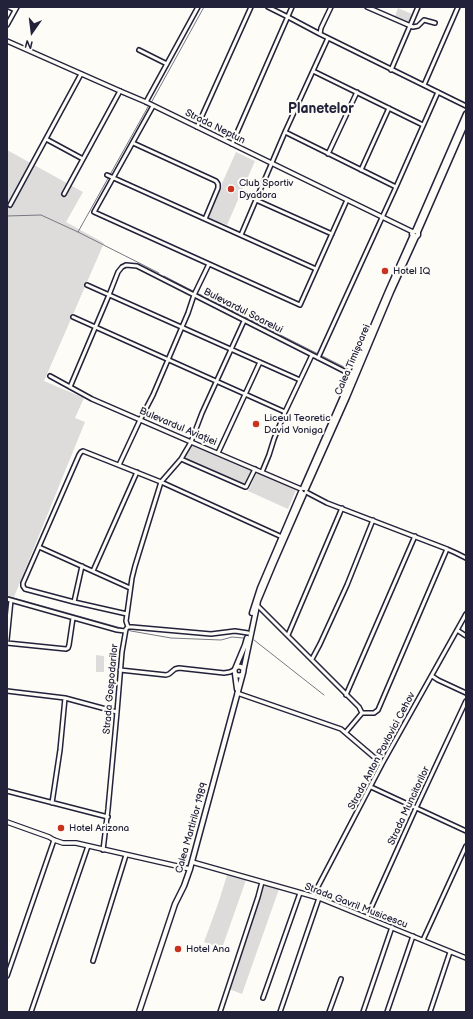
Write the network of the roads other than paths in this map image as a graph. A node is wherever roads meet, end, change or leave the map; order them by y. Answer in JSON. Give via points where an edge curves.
{"nodes":[{"id":1,"x":9,"y":7,"type":"edge"},
{"id":2,"x":198,"y":7,"type":"edge"},
{"id":3,"x":251,"y":7,"type":"edge"},
{"id":4,"x":268,"y":7,"type":"edge"},
{"id":5,"x":292,"y":7,"type":"edge"},
{"id":6,"x":331,"y":7,"type":"edge"},
{"id":7,"x":368,"y":7,"type":"edge"},
{"id":8,"x":418,"y":7,"type":"edge"},
{"id":9,"x":458,"y":7,"type":"edge"},
{"id":10,"x":16,"y":9,"type":"edge"},
{"id":11,"x":288,"y":16,"type":"junction"},
{"id":12,"x":435,"y":23,"type":"dead end"},
{"id":13,"x":7,"y":26,"type":"edge"},
{"id":14,"x":410,"y":26,"type":"junction"},
{"id":15,"x":320,"y":34,"type":"junction"},
{"id":16,"x":328,"y":38,"type":"junction"},
{"id":17,"x":7,"y":41,"type":"edge"},
{"id":18,"x":139,"y":50,"type":"dead end"},
{"id":19,"x":167,"y":64,"type":"junction"},
{"id":20,"x":391,"y":70,"type":"junction"},
{"id":21,"x":314,"y":71,"type":"junction"},
{"id":22,"x":81,"y":74,"type":"junction"},
{"id":23,"x":424,"y":85,"type":"junction"},
{"id":24,"x":120,"y":91,"type":"junction"},
{"id":25,"x":357,"y":92,"type":"junction"},
{"id":26,"x":438,"y":92,"type":"junction"},
{"id":27,"x":150,"y":104,"type":"junction"},
{"id":28,"x":466,"y":106,"type":"edge"},
{"id":29,"x":389,"y":108,"type":"junction"},
{"id":30,"x":466,"y":114,"type":"edge"},
{"id":31,"x":466,"y":122,"type":"edge"},
{"id":32,"x":423,"y":125,"type":"junction"},
{"id":33,"x":197,"y":127,"type":"junction"},
{"id":34,"x":285,"y":132,"type":"junction"},
{"id":35,"x":46,"y":139,"type":"junction"},
{"id":36,"x":133,"y":143,"type":"junction"},
{"id":37,"x":232,"y":144,"type":"junction"},
{"id":38,"x":328,"y":154,"type":"junction"},
{"id":39,"x":83,"y":160,"type":"junction"},
{"id":40,"x":272,"y":164,"type":"junction"},
{"id":41,"x":361,"y":170,"type":"junction"},
{"id":42,"x":110,"y":176,"type":"junction"},
{"id":43,"x":396,"y":187,"type":"junction"},
{"id":44,"x":64,"y":194,"type":"dead end"},
{"id":45,"x":256,"y":200,"type":"junction"},
{"id":46,"x":347,"y":200,"type":"junction"},
{"id":47,"x":10,"y":205,"type":"dead end"},
{"id":48,"x":382,"y":217,"type":"junction"},
{"id":49,"x":204,"y":219,"type":"junction"},
{"id":50,"x":415,"y":233,"type":"junction"},
{"id":51,"x":332,"y":234,"type":"junction"},
{"id":52,"x":241,"y":235,"type":"junction"},
{"id":53,"x":209,"y":264,"type":"junction"},
{"id":54,"x":316,"y":269,"type":"junction"},
{"id":55,"x":87,"y":285,"type":"dead end"},
{"id":56,"x":109,"y":295,"type":"junction"},
{"id":57,"x":194,"y":295,"type":"junction"},
{"id":58,"x":73,"y":317,"type":"dead end"},
{"id":59,"x":244,"y":321,"type":"junction"},
{"id":60,"x":96,"y":327,"type":"junction"},
{"id":61,"x":182,"y":327,"type":"junction"},
{"id":62,"x":232,"y":349,"type":"junction"},
{"id":63,"x":312,"y":355,"type":"junction"},
{"id":64,"x":318,"y":358,"type":"junction"},
{"id":65,"x":168,"y":360,"type":"junction"},
{"id":66,"x":260,"y":362,"type":"junction"},
{"id":67,"x":352,"y":375,"type":"junction"},
{"id":68,"x":50,"y":376,"type":"dead end"},
{"id":69,"x":300,"y":380,"type":"junction"},
{"id":70,"x":217,"y":381,"type":"junction"},
{"id":71,"x":70,"y":387,"type":"junction"},
{"id":72,"x":246,"y":394,"type":"junction"},
{"id":73,"x":284,"y":412,"type":"junction"},
{"id":74,"x":140,"y":420,"type":"junction"},
{"id":75,"x":191,"y":442,"type":"junction"},
{"id":76,"x":218,"y":453,"type":"junction"},
{"id":77,"x":181,"y":459,"type":"junction"},
{"id":78,"x":119,"y":465,"type":"junction"},
{"id":79,"x":255,"y":469,"type":"junction"},
{"id":80,"x":137,"y":472,"type":"junction"},
{"id":81,"x":262,"y":472,"type":"junction"},
{"id":82,"x":162,"y":482,"type":"junction"},
{"id":83,"x":303,"y":491,"type":"junction"},
{"id":84,"x":342,"y":508,"type":"junction"},
{"id":85,"x":373,"y":520,"type":"junction"},
{"id":86,"x":414,"y":536,"type":"junction"},
{"id":87,"x":282,"y":537,"type":"junction"},
{"id":88,"x":39,"y":547,"type":"junction"},
{"id":89,"x":447,"y":549,"type":"junction"},
{"id":90,"x":466,"y":558,"type":"edge"},
{"id":91,"x":82,"y":566,"type":"junction"},
{"id":92,"x":93,"y":571,"type":"junction"},
{"id":93,"x":130,"y":588,"type":"junction"},
{"id":94,"x":9,"y":600,"type":"edge"},
{"id":95,"x":74,"y":602,"type":"junction"},
{"id":96,"x":257,"y":604,"type":"junction"},
{"id":97,"x":127,"y":614,"type":"junction"},
{"id":98,"x":466,"y":614,"type":"edge"},
{"id":99,"x":73,"y":618,"type":"junction"},
{"id":100,"x":126,"y":629,"type":"junction"},
{"id":101,"x":457,"y":630,"type":"junction"},
{"id":102,"x":249,"y":633,"type":"junction"},
{"id":103,"x":288,"y":636,"type":"junction"},
{"id":104,"x":466,"y":636,"type":"edge"},
{"id":105,"x":7,"y":640,"type":"edge"},
{"id":106,"x":7,"y":643,"type":"edge"},
{"id":107,"x":312,"y":659,"type":"junction"},
{"id":108,"x":120,"y":670,"type":"junction"},
{"id":109,"x":235,"y":671,"type":"junction"},
{"id":110,"x":243,"y":672,"type":"junction"},
{"id":111,"x":432,"y":676,"type":"junction"},
{"id":112,"x":7,"y":691,"type":"edge"},
{"id":113,"x":237,"y":692,"type":"junction"},
{"id":114,"x":466,"y":693,"type":"edge"},
{"id":115,"x":346,"y":695,"type":"junction"},
{"id":116,"x":65,"y":698,"type":"junction"},
{"id":117,"x":466,"y":701,"type":"edge"},
{"id":118,"x":117,"y":712,"type":"junction"},
{"id":119,"x":362,"y":713,"type":"junction"},
{"id":120,"x":346,"y":732,"type":"junction"},
{"id":121,"x":382,"y":764,"type":"junction"},
{"id":122,"x":371,"y":787,"type":"junction"},
{"id":123,"x":7,"y":791,"type":"edge"},
{"id":124,"x":52,"y":803,"type":"junction"},
{"id":125,"x":416,"y":808,"type":"junction"},
{"id":126,"x":108,"y":817,"type":"junction"},
{"id":127,"x":7,"y":822,"type":"edge"},
{"id":128,"x":466,"y":831,"type":"edge"},
{"id":129,"x":54,"y":840,"type":"junction"},
{"id":130,"x":88,"y":846,"type":"junction"},
{"id":131,"x":466,"y":846,"type":"edge"},
{"id":132,"x":103,"y":850,"type":"junction"},
{"id":133,"x":126,"y":855,"type":"junction"},
{"id":134,"x":192,"y":862,"type":"junction"},
{"id":135,"x":190,"y":869,"type":"junction"},
{"id":136,"x":262,"y":882,"type":"junction"},
{"id":137,"x":300,"y":892,"type":"junction"},
{"id":138,"x":313,"y":896,"type":"junction"},
{"id":139,"x":319,"y":898,"type":"junction"},
{"id":140,"x":367,"y":917,"type":"junction"},
{"id":141,"x":392,"y":927,"type":"junction"},
{"id":142,"x":413,"y":936,"type":"junction"},
{"id":143,"x":423,"y":940,"type":"junction"},
{"id":144,"x":450,"y":952,"type":"junction"},
{"id":145,"x":466,"y":958,"type":"edge"},
{"id":146,"x":7,"y":960,"type":"edge"},
{"id":147,"x":93,"y":961,"type":"dead end"},
{"id":148,"x":12,"y":962,"type":"junction"},
{"id":149,"x":7,"y":976,"type":"edge"},
{"id":150,"x":341,"y":980,"type":"dead end"},
{"id":151,"x":263,"y":998,"type":"dead end"},
{"id":152,"x":31,"y":1012,"type":"edge"},
{"id":153,"x":139,"y":1012,"type":"edge"},
{"id":154,"x":220,"y":1012,"type":"edge"},
{"id":155,"x":280,"y":1012,"type":"edge"},
{"id":156,"x":329,"y":1012,"type":"edge"},
{"id":157,"x":363,"y":1012,"type":"edge"},
{"id":158,"x":387,"y":1012,"type":"edge"},
{"id":159,"x":430,"y":1012,"type":"edge"}],
"edges":[{"from":1,"to":10,"type":"street"},
{"from":2,"to":19,"type":"street"},
{"from":3,"to":33,"type":"street"},
{"from":4,"to":11,"type":"street"},
{"from":5,"to":11,"type":"street"},
{"from":6,"to":15,"type":"street"},
{"from":7,"to":14,"type":"street"},
{"from":8,"to":14,"type":"street"},
{"from":9,"to":23,"type":"street"},
{"from":10,"to":13,"type":"street"},
{"from":11,"to":15,"type":"street"},
{"from":11,"to":37,"type":"street"},
{"from":12,"to":14,"type":"street","via":[[426,20],[418,26]]},
{"from":14,"to":20,"type":"street"},
{"from":15,"to":16,"type":"street"},
{"from":16,"to":20,"type":"street"},
{"from":16,"to":21,"type":"street"},
{"from":17,"to":22,"type":"street","name":"Strada Neptun"},
{"from":18,"to":19,"type":"street"},
{"from":19,"to":27,"type":"street"},
{"from":20,"to":23,"type":"street"},
{"from":21,"to":25,"type":"street"},
{"from":21,"to":34,"type":"street"},
{"from":22,"to":24,"type":"street","name":"Strada Neptun"},
{"from":22,"to":35,"type":"street"},
{"from":23,"to":26,"type":"street"},
{"from":24,"to":27,"type":"street","name":"Strada Neptun"},
{"from":24,"to":39,"type":"street"},
{"from":25,"to":29,"type":"street"},
{"from":25,"to":38,"type":"street"},
{"from":26,"to":28,"type":"street"},
{"from":26,"to":32,"type":"street"},
{"from":27,"to":33,"type":"street","name":"Strada Neptun"},
{"from":27,"to":36,"type":"street"},
{"from":29,"to":32,"type":"street"},
{"from":29,"to":41,"type":"street"},
{"from":30,"to":50,"type":"main road","name":"Calea Timișoarei"},
{"from":31,"to":50,"type":"main road","name":"Calea Timișoarei"},
{"from":32,"to":43,"type":"street"},
{"from":33,"to":37,"type":"street","name":"Strada Neptun"},
{"from":34,"to":38,"type":"street"},
{"from":34,"to":40,"type":"street"},
{"from":35,"to":39,"type":"street"},
{"from":35,"to":47,"type":"street"},
{"from":36,"to":42,"type":"street"},
{"from":36,"to":49,"type":"street","via":[[216,181],[218,188]]},
{"from":37,"to":40,"type":"street","name":"Strada Neptun"},
{"from":38,"to":41,"type":"street"},
{"from":39,"to":44,"type":"street"},
{"from":40,"to":45,"type":"street"},
{"from":40,"to":46,"type":"street","name":"Strada Neptun"},
{"from":41,"to":43,"type":"street"},
{"from":42,"to":49,"type":"street"},
{"from":42,"to":53,"type":"street","via":[[94,212]]},
{"from":43,"to":48,"type":"street"},
{"from":45,"to":51,"type":"street"},
{"from":45,"to":52,"type":"street"},
{"from":46,"to":48,"type":"street","name":"Strada Neptun"},
{"from":46,"to":51,"type":"street"},
{"from":48,"to":50,"type":"street","name":"Strada Neptun"},
{"from":48,"to":64,"type":"street"},
{"from":49,"to":52,"type":"street"},
{"from":50,"to":67,"type":"main road","name":"Calea Timișoarei"},
{"from":50,"to":83,"type":"main road","name":"Calea Timișoarei","via":[[347,397]]},
{"from":51,"to":54,"type":"street"},
{"from":52,"to":54,"type":"street"},
{"from":53,"to":54,"type":"street","via":[[300,304]]},
{"from":53,"to":57,"type":"street"},
{"from":55,"to":56,"type":"street"},
{"from":56,"to":57,"type":"street","name":"Bulevardul Soarelui","via":[[118,272],[126,265],[137,266]]},
{"from":56,"to":60,"type":"street"},
{"from":56,"to":61,"type":"street"},
{"from":57,"to":59,"type":"street","name":"Bulevardul Soarelui"},
{"from":57,"to":61,"type":"street"},
{"from":58,"to":60,"type":"street"},
{"from":59,"to":62,"type":"street"},
{"from":59,"to":63,"type":"street","name":"Bulevardul Soarelui"},
{"from":60,"to":65,"type":"street"},
{"from":60,"to":71,"type":"street"},
{"from":61,"to":62,"type":"street"},
{"from":61,"to":65,"type":"street"},
{"from":62,"to":66,"type":"street"},
{"from":62,"to":70,"type":"street"},
{"from":63,"to":64,"type":"street","name":"Bulevardul Soarelui"},
{"from":63,"to":69,"type":"street"},
{"from":64,"to":67,"type":"street","name":"Bulevardul Soarelui"},
{"from":65,"to":70,"type":"street"},
{"from":65,"to":74,"type":"street"},
{"from":66,"to":69,"type":"street"},
{"from":66,"to":72,"type":"street"},
{"from":67,"to":83,"type":"main road","name":"Calea Timișoarei"},
{"from":68,"to":71,"type":"street","name":"Bulevardul Aviației"},
{"from":69,"to":73,"type":"street"},
{"from":70,"to":72,"type":"street"},
{"from":70,"to":75,"type":"street"},
{"from":71,"to":74,"type":"street","name":"Bulevardul Aviației"},
{"from":72,"to":73,"type":"street"},
{"from":72,"to":76,"type":"street"},
{"from":73,"to":81,"type":"street"},
{"from":74,"to":75,"type":"street","name":"Bulevardul Aviației"},
{"from":74,"to":78,"type":"street"},
{"from":75,"to":76,"type":"street","name":"Bulevardul Aviației"},
{"from":75,"to":77,"type":"street"},
{"from":76,"to":79,"type":"street","name":"Bulevardul Aviației"},
{"from":77,"to":79,"type":"street","via":[[245,488]]},
{"from":77,"to":82,"type":"street"},
{"from":78,"to":80,"type":"street"},
{"from":78,"to":88,"type":"street","via":[[80,452]]},
{"from":79,"to":81,"type":"street","name":"Bulevardul Aviației"},
{"from":80,"to":82,"type":"street"},
{"from":80,"to":92,"type":"street"},
{"from":81,"to":83,"type":"street","name":"Bulevardul Aviației"},
{"from":82,"to":87,"type":"street"},
{"from":82,"to":93,"type":"street","name":"Strada Gospodarilor","via":[[138,554]]},
{"from":83,"to":84,"type":"street","name":"Bulevardul Aviației"},
{"from":83,"to":87,"type":"main road","name":"Calea Timișoarei"},
{"from":83,"to":96,"type":"main road","name":"Calea Timișoarei"},
{"from":84,"to":85,"type":"street","name":"Bulevardul Aviației"},
{"from":84,"to":103,"type":"street"},
{"from":85,"to":86,"type":"street","name":"Bulevardul Aviației"},
{"from":85,"to":107,"type":"street","via":[[347,585]]},
{"from":86,"to":89,"type":"street","name":"Bulevardul Aviației"},
{"from":86,"to":115,"type":"street"},
{"from":87,"to":102,"type":"main road","name":"Calea Timișoarei","via":[[260,588]]},
{"from":88,"to":91,"type":"street"},
{"from":88,"to":95,"type":"street","via":[[23,586],[25,589]]},
{"from":89,"to":90,"type":"street","name":"Bulevardul Aviației"},
{"from":89,"to":119,"type":"street","via":[[378,710],[374,713]]},
{"from":91,"to":92,"type":"street"},
{"from":91,"to":95,"type":"street"},
{"from":92,"to":93,"type":"street"},
{"from":93,"to":97,"type":"street","name":"Strada Gospodarilor"},
{"from":94,"to":99,"type":"street"},
{"from":94,"to":105,"type":"street"},
{"from":95,"to":97,"type":"street"},
{"from":96,"to":102,"type":"main road","name":"Calea Timișoarei"},
{"from":96,"to":103,"type":"street"},
{"from":97,"to":100,"type":"street","name":"Strada Gospodarilor"},
{"from":98,"to":101,"type":"street","name":"Strada Anton Pavlovici Cehov"},
{"from":99,"to":100,"type":"street","via":[[118,630]]},
{"from":99,"to":106,"type":"street","via":[[68,648]]},
{"from":100,"to":102,"type":"street","via":[[132,627],[211,634],[235,631]]},
{"from":100,"to":108,"type":"street","name":"Strada Gospodarilor"},
{"from":101,"to":104,"type":"street"},
{"from":101,"to":111,"type":"street","name":"Strada Anton Pavlovici Cehov"},
{"from":102,"to":109,"type":"main road","name":"Calea Martirilor 1989"},
{"from":102,"to":110,"type":"main road","name":"Calea Martirilor 1989"},
{"from":103,"to":107,"type":"street"},
{"from":107,"to":115,"type":"street"},
{"from":108,"to":109,"type":"street","via":[[166,676],[179,668],[224,673]]},
{"from":108,"to":118,"type":"street","name":"Strada Gospodarilor"},
{"from":109,"to":110,"type":"main road","via":[[238,675]]},
{"from":109,"to":110,"type":"main road","via":[[240,667]]},
{"from":109,"to":113,"type":"main road","name":"Calea Martirilor 1989"},
{"from":110,"to":113,"type":"main road","name":"Calea Martirilor 1989"},
{"from":111,"to":114,"type":"street"},
{"from":111,"to":121,"type":"street","name":"Strada Anton Pavlovici Cehov"},
{"from":112,"to":116,"type":"street"},
{"from":113,"to":120,"type":"street"},
{"from":113,"to":134,"type":"main road","name":"Calea Martirilor 1989"},
{"from":115,"to":119,"type":"street"},
{"from":116,"to":118,"type":"street"},
{"from":116,"to":124,"type":"street"},
{"from":117,"to":125,"type":"street","name":"Strada Muncitorilor"},
{"from":118,"to":126,"type":"street","name":"Strada Gospodarilor"},
{"from":119,"to":120,"type":"street"},
{"from":120,"to":121,"type":"street"},
{"from":121,"to":122,"type":"street","name":"Strada Anton Pavlovici Cehov"},
{"from":122,"to":125,"type":"street"},
{"from":122,"to":138,"type":"street","name":"Strada Anton Pavlovici Cehov"},
{"from":123,"to":124,"type":"street"},
{"from":124,"to":126,"type":"street"},
{"from":125,"to":128,"type":"street"},
{"from":125,"to":140,"type":"street","name":"Strada Muncitorilor"},
{"from":126,"to":132,"type":"street","name":"Strada Gospodarilor"},
{"from":127,"to":129,"type":"street"},
{"from":129,"to":130,"type":"street"},
{"from":129,"to":148,"type":"street"},
{"from":130,"to":132,"type":"street"},
{"from":130,"to":152,"type":"street"},
{"from":131,"to":143,"type":"street"},
{"from":132,"to":133,"type":"street"},
{"from":133,"to":135,"type":"street"},
{"from":133,"to":147,"type":"street"},
{"from":134,"to":135,"type":"main road","name":"Calea Martirilor 1989"},
{"from":134,"to":136,"type":"street","name":"Strada Gavril Musicescu"},
{"from":135,"to":153,"type":"main road","name":"Calea Martirilor 1989","via":[[175,904]]},
{"from":136,"to":137,"type":"street","name":"Strada Gavril Musicescu"},
{"from":136,"to":154,"type":"street"},
{"from":137,"to":138,"type":"street","name":"Strada Gavril Musicescu"},
{"from":137,"to":151,"type":"street"},
{"from":138,"to":139,"type":"street","name":"Strada Gavril Musicescu"},
{"from":139,"to":140,"type":"street","name":"Strada Gavril Musicescu"},
{"from":139,"to":155,"type":"street"},
{"from":140,"to":141,"type":"street","name":"Strada Gavril Musicescu"},
{"from":141,"to":142,"type":"street","name":"Strada Gavril Musicescu"},
{"from":141,"to":157,"type":"street"},
{"from":142,"to":143,"type":"street","name":"Strada Gavril Musicescu"},
{"from":142,"to":158,"type":"street"},
{"from":143,"to":144,"type":"street","name":"Strada Gavril Musicescu"},
{"from":144,"to":145,"type":"street","name":"Strada Gavril Musicescu"},
{"from":144,"to":159,"type":"street"},
{"from":146,"to":148,"type":"street"},
{"from":148,"to":149,"type":"street"},
{"from":150,"to":156,"type":"street"}]}
